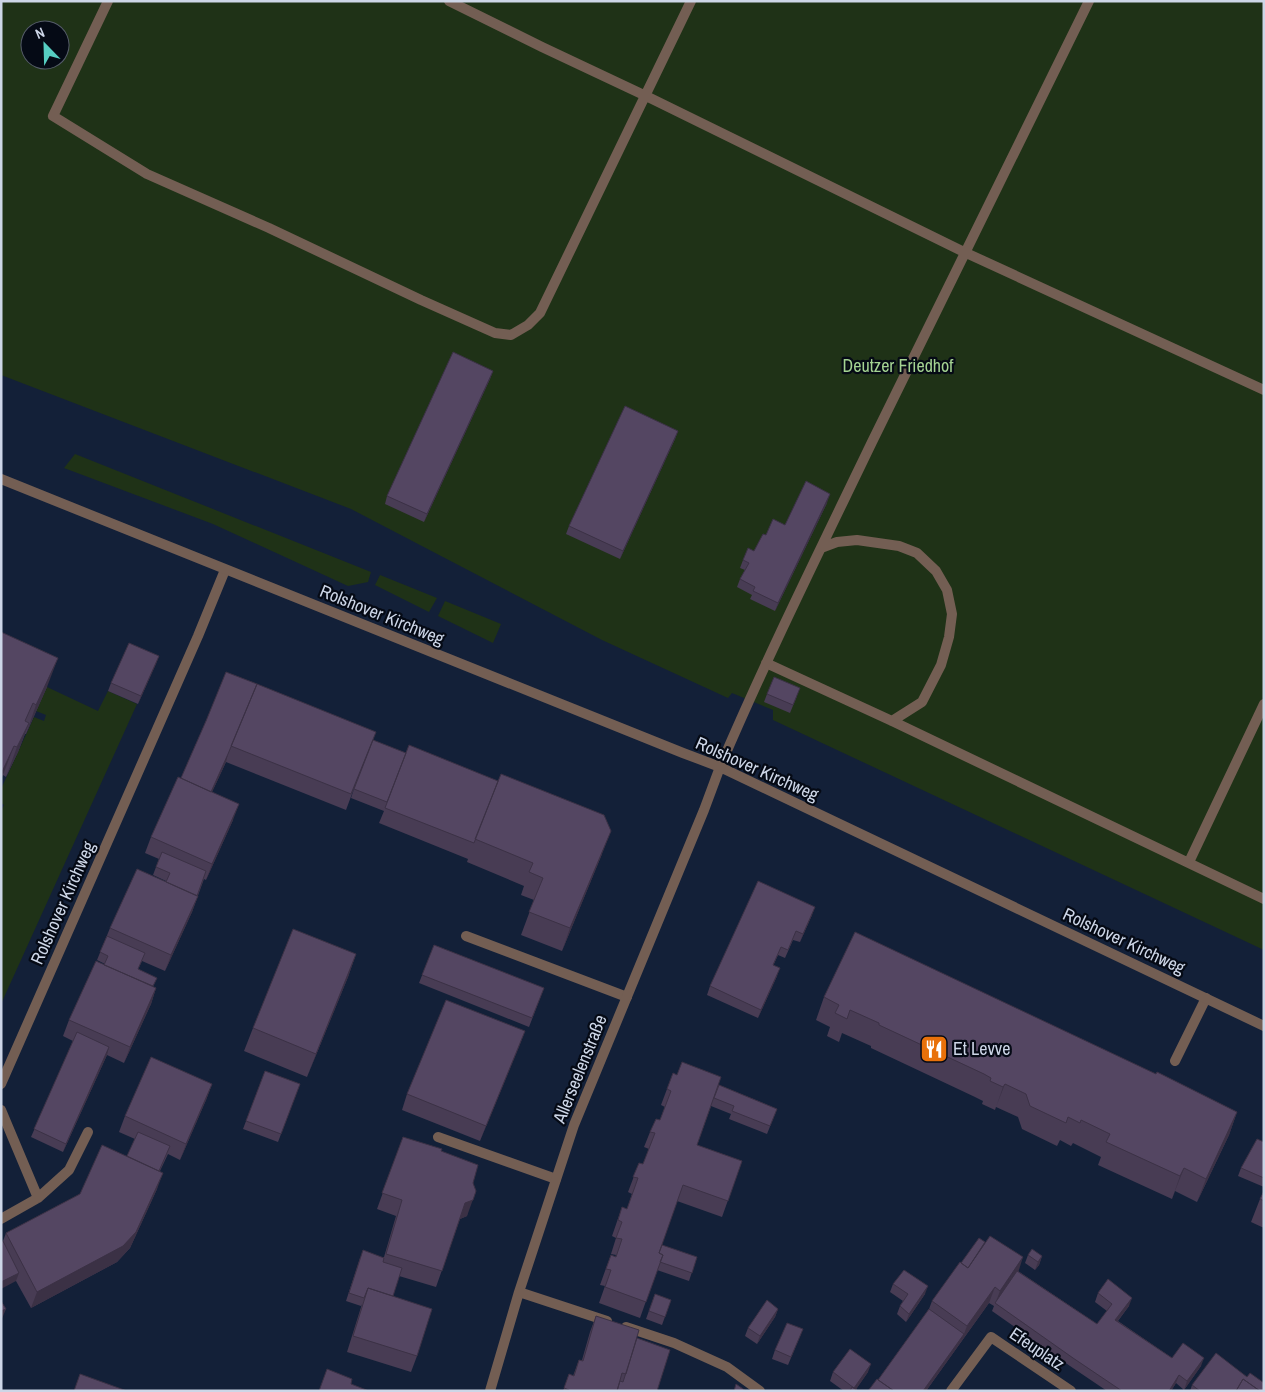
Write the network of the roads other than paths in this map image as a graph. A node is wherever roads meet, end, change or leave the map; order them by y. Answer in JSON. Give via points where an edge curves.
{"nodes":[{"id":1,"x":108,"y":1,"type":"edge"},
{"id":2,"x":449,"y":1,"type":"edge"},
{"id":3,"x":691,"y":1,"type":"edge"},
{"id":4,"x":1089,"y":1,"type":"edge"},
{"id":5,"x":646,"y":96,"type":"junction"},
{"id":6,"x":964,"y":252,"type":"junction"},
{"id":7,"x":1264,"y":390,"type":"edge"},
{"id":8,"x":1,"y":479,"type":"edge"},
{"id":9,"x":821,"y":548,"type":"junction"},
{"id":10,"x":225,"y":570,"type":"junction"},
{"id":11,"x":766,"y":663,"type":"junction"},
{"id":12,"x":1264,"y":704,"type":"edge"},
{"id":13,"x":892,"y":721,"type":"junction"},
{"id":14,"x":720,"y":767,"type":"junction"},
{"id":15,"x":1189,"y":862,"type":"junction"},
{"id":16,"x":1264,"y":899,"type":"edge"},
{"id":17,"x":466,"y":936,"type":"dead end"},
{"id":18,"x":627,"y":996,"type":"junction"},
{"id":19,"x":1206,"y":998,"type":"junction"},
{"id":20,"x":1264,"y":1026,"type":"edge"},
{"id":21,"x":1175,"y":1061,"type":"dead end"},
{"id":22,"x":1,"y":1084,"type":"edge"},
{"id":23,"x":1,"y":1110,"type":"edge"},
{"id":24,"x":88,"y":1132,"type":"dead end"},
{"id":25,"x":438,"y":1137,"type":"dead end"},
{"id":26,"x":556,"y":1179,"type":"junction"},
{"id":27,"x":38,"y":1198,"type":"junction"},
{"id":28,"x":1,"y":1219,"type":"edge"},
{"id":29,"x":519,"y":1292,"type":"junction"},
{"id":30,"x":490,"y":1391,"type":"edge"},
{"id":31,"x":760,"y":1391,"type":"edge"},
{"id":32,"x":951,"y":1391,"type":"edge"},
{"id":33,"x":1071,"y":1391,"type":"edge"}],
"edges":[{"from":1,"to":5,"type":"street","via":[[53,116],[146,174],[495,333],[511,335],[528,326],[540,313]]},
{"from":2,"to":5,"type":"street"},
{"from":3,"to":5,"type":"street"},
{"from":4,"to":6,"type":"street","name":"Allerseelenstraße"},
{"from":5,"to":6,"type":"street"},
{"from":6,"to":7,"type":"street"},
{"from":6,"to":9,"type":"street","name":"Allerseelenstraße"},
{"from":8,"to":10,"type":"street","name":"Rolshover Kirchweg"},
{"from":9,"to":11,"type":"street","name":"Allerseelenstraße"},
{"from":9,"to":13,"type":"street","via":[[857,540],[899,546],[917,553],[936,571],[947,590],[952,614],[941,665],[922,702]]},
{"from":10,"to":14,"type":"street","name":"Rolshover Kirchweg"},
{"from":10,"to":22,"type":"street","name":"Rolshover Kirchweg"},
{"from":11,"to":13,"type":"street"},
{"from":11,"to":14,"type":"street","name":"Allerseelenstraße"},
{"from":12,"to":15,"type":"street"},
{"from":13,"to":15,"type":"street"},
{"from":14,"to":18,"type":"street","name":"Allerseelenstraße"},
{"from":14,"to":19,"type":"street","name":"Rolshover Kirchweg"},
{"from":15,"to":16,"type":"street"},
{"from":17,"to":18,"type":"street"},
{"from":18,"to":26,"type":"street","name":"Allerseelenstraße","via":[[574,1125]]},
{"from":19,"to":20,"type":"street","name":"Rolshover Kirchweg"},
{"from":19,"to":21,"type":"street"},
{"from":23,"to":27,"type":"street"},
{"from":24,"to":27,"type":"street","via":[[69,1170]]},
{"from":25,"to":26,"type":"street"},
{"from":26,"to":29,"type":"street","name":"Allerseelenstraße"},
{"from":27,"to":28,"type":"street"},
{"from":29,"to":30,"type":"street","name":"Allerseelenstraße"},
{"from":29,"to":31,"type":"street","via":[[674,1343],[726,1367]]},
{"from":32,"to":33,"type":"street","name":"Efeuplatz","via":[[991,1337]]}]}
